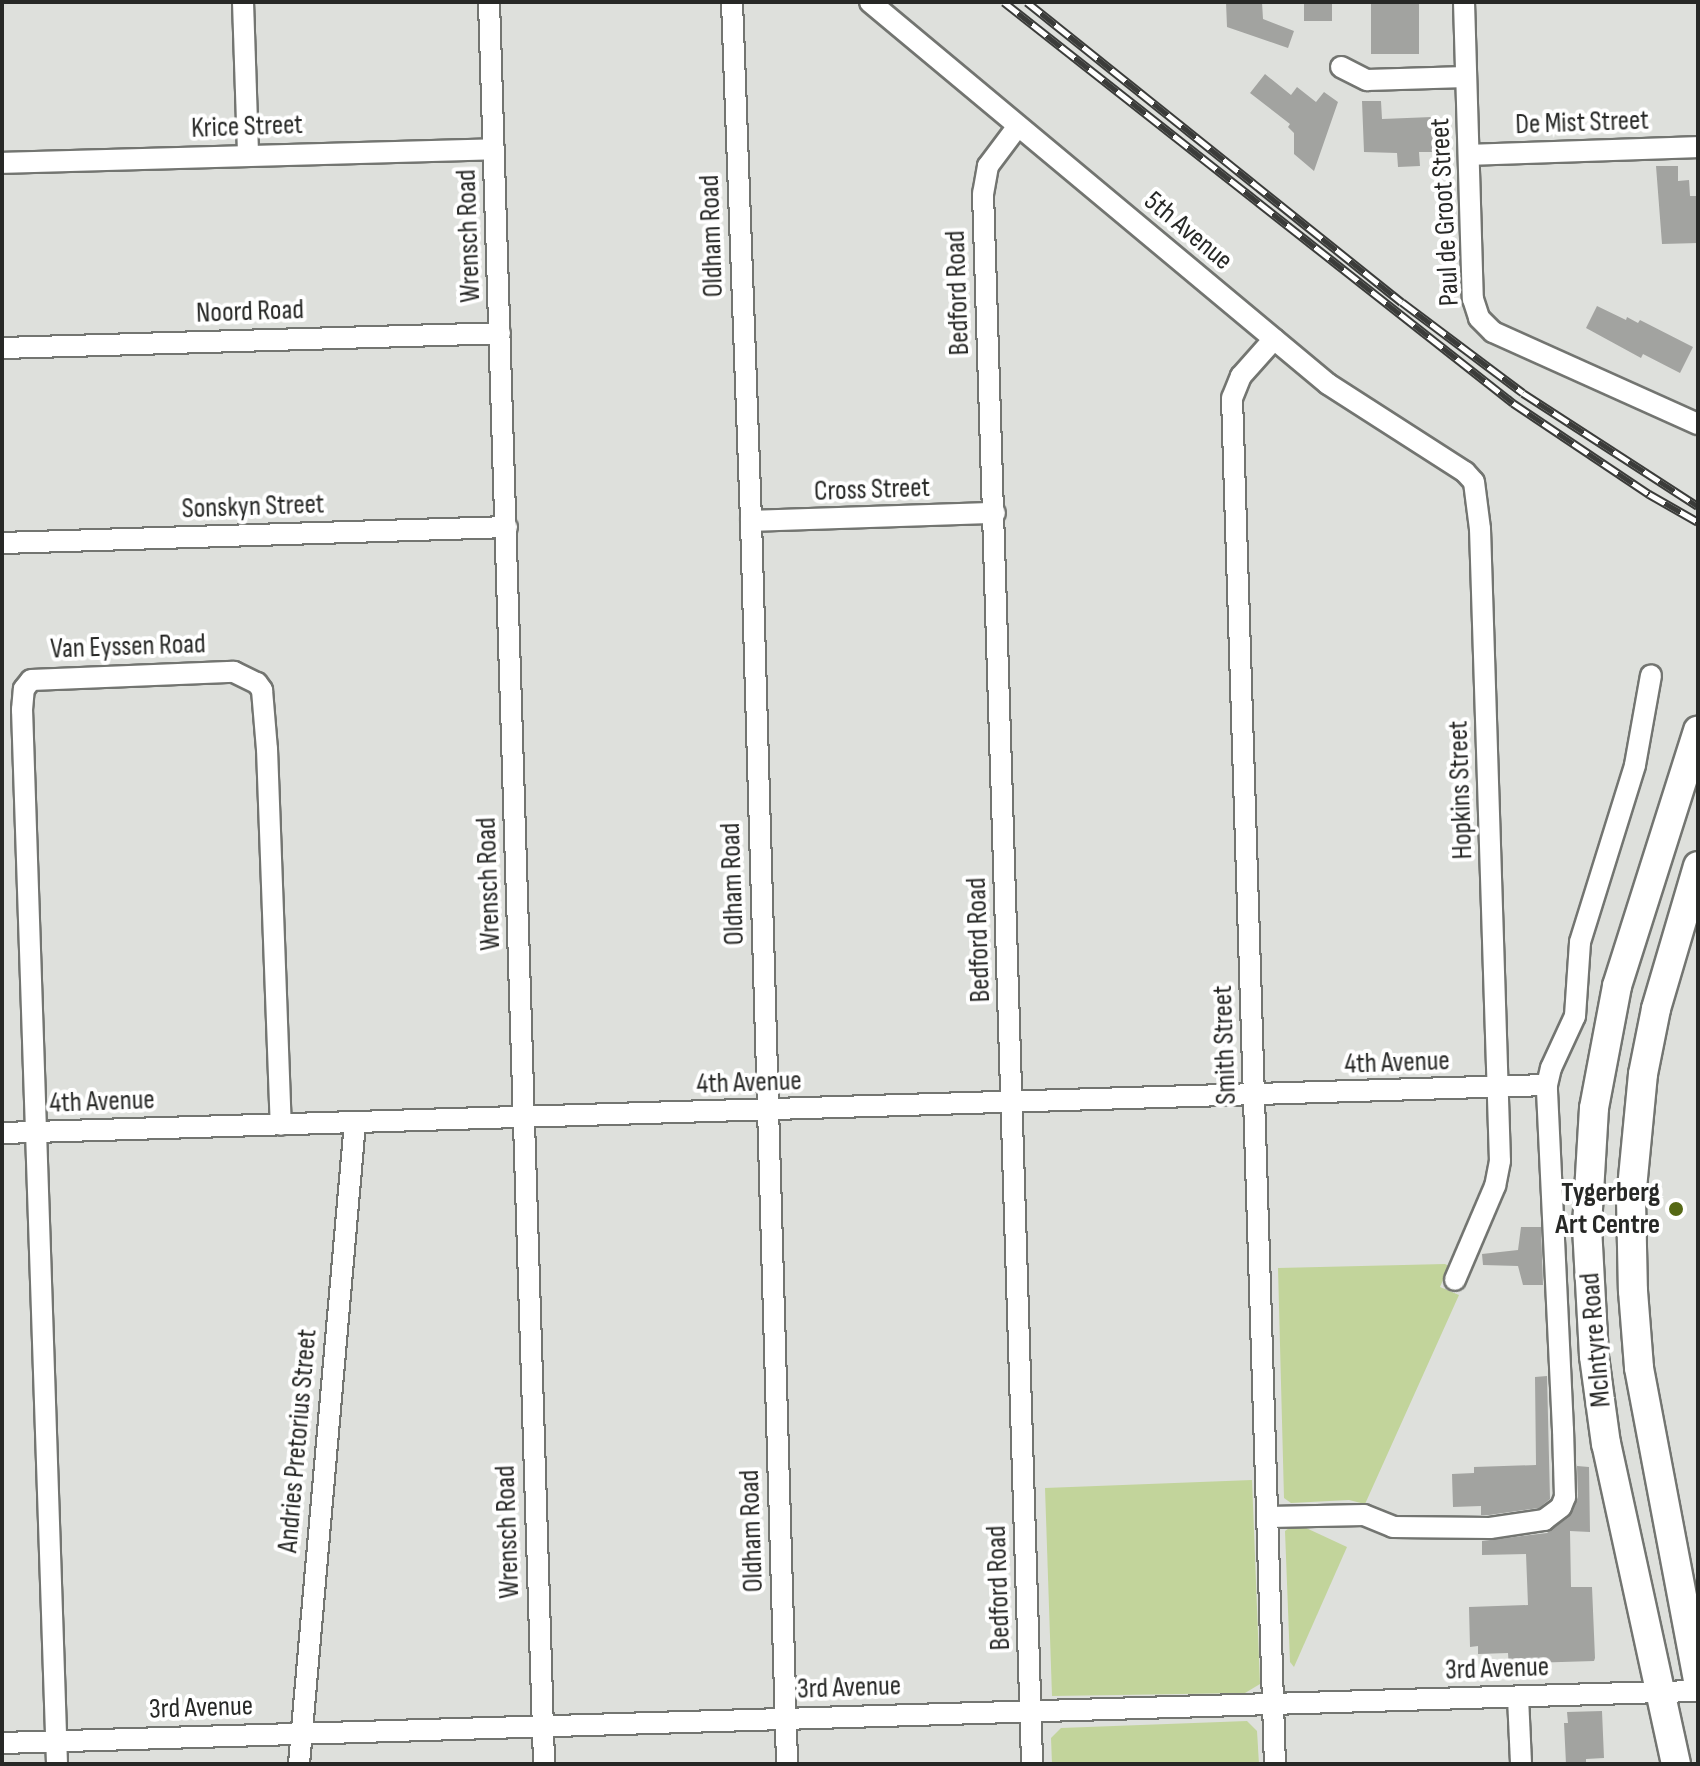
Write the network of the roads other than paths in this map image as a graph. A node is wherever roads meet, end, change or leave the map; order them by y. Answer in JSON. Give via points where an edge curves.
{"nodes":[{"id":1,"x":243,"y":2,"type":"edge"},
{"id":2,"x":489,"y":2,"type":"edge"},
{"id":3,"x":732,"y":2,"type":"edge"},
{"id":4,"x":870,"y":2,"type":"edge"},
{"id":5,"x":1464,"y":2,"type":"edge"},
{"id":6,"x":1341,"y":67,"type":"dead end"},
{"id":7,"x":1466,"y":77,"type":"junction"},
{"id":8,"x":1018,"y":126,"type":"junction"},
{"id":9,"x":1698,"y":147,"type":"edge"},
{"id":10,"x":494,"y":149,"type":"junction"},
{"id":11,"x":248,"y":155,"type":"junction"},
{"id":12,"x":1469,"y":155,"type":"junction"},
{"id":13,"x":2,"y":163,"type":"edge"},
{"id":14,"x":500,"y":333,"type":"junction"},
{"id":15,"x":1274,"y":339,"type":"junction"},
{"id":16,"x":2,"y":348,"type":"edge"},
{"id":17,"x":1698,"y":424,"type":"edge"},
{"id":18,"x":1477,"y":490,"type":"joint"},
{"id":19,"x":995,"y":513,"type":"junction"},
{"id":20,"x":751,"y":521,"type":"junction"},
{"id":21,"x":507,"y":527,"type":"junction"},
{"id":22,"x":2,"y":543,"type":"edge"},
{"id":23,"x":1651,"y":675,"type":"dead end"},
{"id":24,"x":1694,"y":742,"type":"edge"},
{"id":25,"x":1698,"y":866,"type":"edge"},
{"id":26,"x":1547,"y":1085,"type":"junction"},
{"id":27,"x":1499,"y":1089,"type":"junction"},
{"id":28,"x":1254,"y":1095,"type":"junction"},
{"id":29,"x":1012,"y":1102,"type":"junction"},
{"id":30,"x":768,"y":1110,"type":"junction"},
{"id":31,"x":525,"y":1118,"type":"junction"},
{"id":32,"x":355,"y":1122,"type":"junction"},
{"id":33,"x":281,"y":1125,"type":"junction"},
{"id":34,"x":37,"y":1132,"type":"junction"},
{"id":35,"x":2,"y":1133,"type":"edge"},
{"id":36,"x":1455,"y":1280,"type":"dead end"},
{"id":37,"x":1269,"y":1517,"type":"junction"},
{"id":38,"x":1698,"y":1679,"type":"edge"},
{"id":39,"x":1698,"y":1691,"type":"edge"},
{"id":40,"x":1661,"y":1692,"type":"junction"},
{"id":41,"x":1518,"y":1697,"type":"junction"},
{"id":42,"x":1273,"y":1704,"type":"junction"},
{"id":43,"x":1031,"y":1711,"type":"junction"},
{"id":44,"x":785,"y":1718,"type":"junction"},
{"id":45,"x":542,"y":1727,"type":"junction"},
{"id":46,"x":301,"y":1733,"type":"junction"},
{"id":47,"x":56,"y":1741,"type":"junction"},
{"id":48,"x":2,"y":1743,"type":"edge"},
{"id":49,"x":57,"y":1764,"type":"edge"},
{"id":50,"x":299,"y":1764,"type":"edge"},
{"id":51,"x":544,"y":1764,"type":"edge"},
{"id":52,"x":787,"y":1764,"type":"edge"},
{"id":53,"x":1032,"y":1764,"type":"edge"},
{"id":54,"x":1275,"y":1764,"type":"edge"},
{"id":55,"x":1521,"y":1764,"type":"edge"},
{"id":56,"x":1676,"y":1764,"type":"edge"}],
"edges":[{"from":1,"to":11,"type":"street"},
{"from":2,"to":10,"type":"street","name":"Wrensch Road"},
{"from":3,"to":20,"type":"street","name":"Oldham Road"},
{"from":4,"to":8,"type":"street","name":"5th Avenue"},
{"from":5,"to":7,"type":"street","name":"Paul de Groot Street"},
{"from":6,"to":7,"type":"street","via":[[1367,80]]},
{"from":7,"to":12,"type":"street","name":"Paul de Groot Street"},
{"from":8,"to":15,"type":"street","name":"5th Avenue"},
{"from":8,"to":19,"type":"street","name":"Bedford Road","via":[[984,179]]},
{"from":9,"to":12,"type":"street","name":"De Mist Street"},
{"from":10,"to":11,"type":"street","name":"Krice Street"},
{"from":10,"to":14,"type":"street","name":"Wrensch Road"},
{"from":11,"to":13,"type":"street","name":"Krice Street"},
{"from":12,"to":17,"type":"street","name":"Paul de Groot Street","via":[[1473,299],[1486,326]]},
{"from":14,"to":16,"type":"street","name":"Noord Road"},
{"from":14,"to":21,"type":"street","name":"Wrensch Road"},
{"from":15,"to":18,"type":"street","name":"5th Avenue","via":[[1328,384],[1465,472]]},
{"from":15,"to":28,"type":"street","name":"Smith Street","via":[[1241,376],[1232,398]]},
{"from":18,"to":27,"type":"street","name":"Hopkins Street"},
{"from":19,"to":20,"type":"street","name":"Cross Street"},
{"from":19,"to":29,"type":"street","name":"Bedford Road"},
{"from":20,"to":30,"type":"street","name":"Oldham Road"},
{"from":21,"to":22,"type":"street","name":"Sonskyn Street"},
{"from":21,"to":31,"type":"street","name":"Wrensch Road"},
{"from":23,"to":26,"type":"street","via":[[1635,765],[1580,942],[1575,1016]]},
{"from":24,"to":40,"type":"main road","name":"McIntyre Road","via":[[1617,986],[1594,1108],[1587,1226],[1594,1356],[1606,1444]]},
{"from":25,"to":38,"type":"main road","name":"McIntyre Road","via":[[1653,1022],[1631,1199],[1639,1368]]},
{"from":26,"to":27,"type":"street","name":"4th Avenue"},
{"from":26,"to":37,"type":"street","via":[[1563,1430],[1561,1507],[1544,1520],[1490,1528],[1393,1527],[1364,1515]]},
{"from":27,"to":28,"type":"street","name":"4th Avenue"},
{"from":27,"to":36,"type":"street","name":"Hopkins Street","via":[[1498,1174]]},
{"from":28,"to":29,"type":"street","name":"4th Avenue"},
{"from":28,"to":37,"type":"street","name":"Smith Street"},
{"from":29,"to":30,"type":"street","name":"4th Avenue"},
{"from":29,"to":43,"type":"street","name":"Bedford Road"},
{"from":30,"to":31,"type":"street","name":"4th Avenue"},
{"from":30,"to":44,"type":"street","name":"Oldham Road"},
{"from":31,"to":32,"type":"street","name":"4th Avenue"},
{"from":31,"to":45,"type":"street","name":"Wrensch Road"},
{"from":32,"to":33,"type":"street","name":"4th Avenue"},
{"from":32,"to":46,"type":"street","name":"Andries Pretorius Street"},
{"from":33,"to":34,"type":"street","name":"4th Avenue"},
{"from":33,"to":34,"type":"street","name":"Van Eyssen Road","via":[[264,698],[257,683],[234,672],[218,672],[39,678],[24,689]]},
{"from":34,"to":35,"type":"street","name":"4th Avenue"},
{"from":34,"to":47,"type":"street","name":"Van Eyssen Road"},
{"from":37,"to":42,"type":"street","name":"Smith Street"},
{"from":39,"to":40,"type":"street","name":"3rd Avenue"},
{"from":40,"to":41,"type":"street","name":"3rd Avenue"},
{"from":40,"to":56,"type":"main road","name":"McIntyre Road"},
{"from":41,"to":42,"type":"street","name":"3rd Avenue"},
{"from":41,"to":55,"type":"street"},
{"from":42,"to":43,"type":"street","name":"3rd Avenue"},
{"from":42,"to":54,"type":"street","name":"Smith Street"},
{"from":43,"to":44,"type":"street","name":"3rd Avenue"},
{"from":43,"to":53,"type":"street","name":"Bedford Road"},
{"from":44,"to":45,"type":"street","name":"3rd Avenue"},
{"from":44,"to":52,"type":"street","name":"Oldham Road"},
{"from":45,"to":46,"type":"street","name":"3rd Avenue"},
{"from":45,"to":51,"type":"street","name":"Wrensch Road"},
{"from":46,"to":47,"type":"street","name":"3rd Avenue"},
{"from":46,"to":50,"type":"street","name":"Andries Pretorius Street"},
{"from":47,"to":48,"type":"street","name":"3rd Avenue"},
{"from":47,"to":49,"type":"street","name":"Van Eyssen Road"}]}
